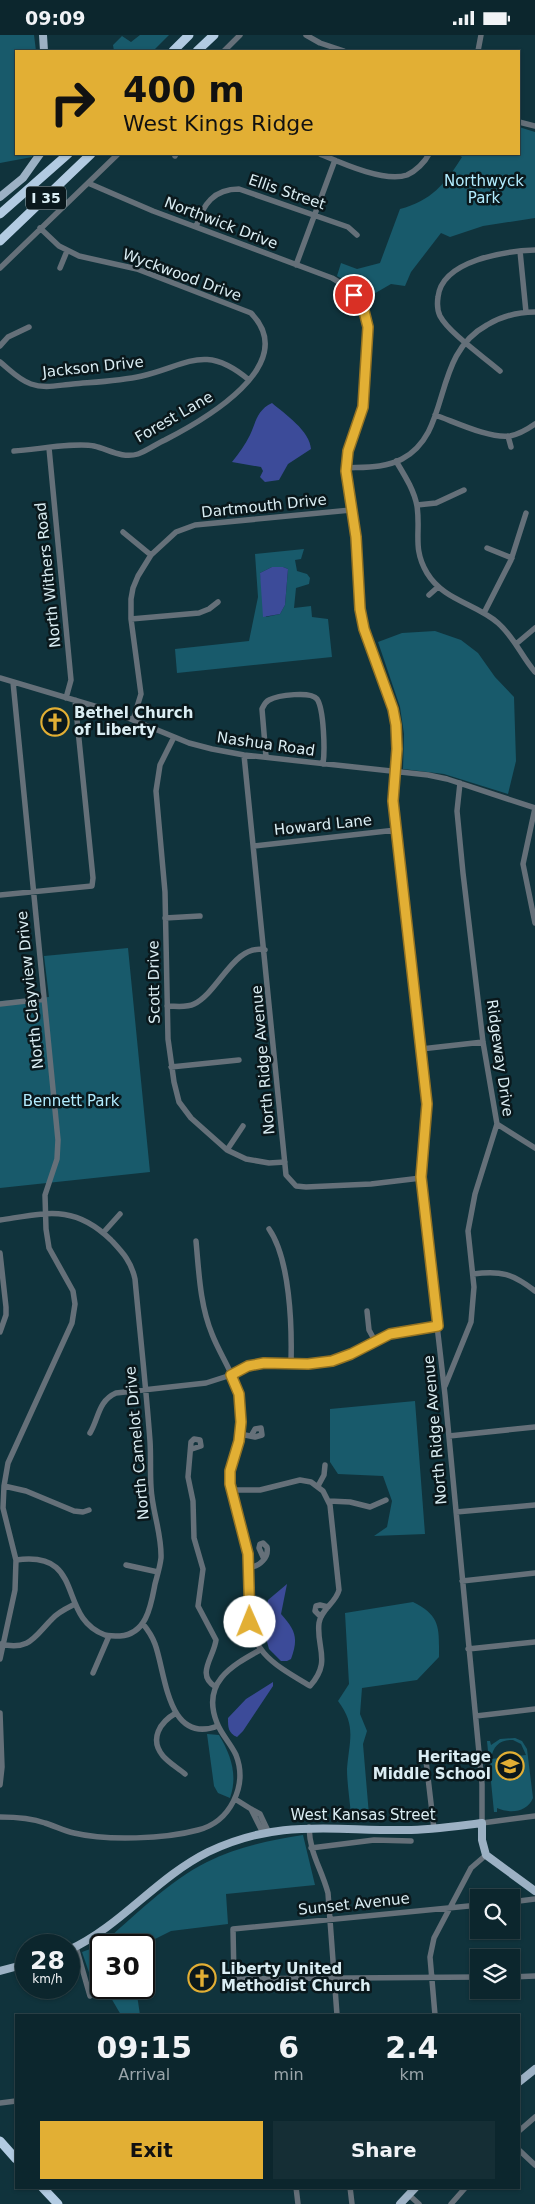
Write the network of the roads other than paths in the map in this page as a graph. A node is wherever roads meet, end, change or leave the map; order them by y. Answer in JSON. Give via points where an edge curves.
{"nodes":[{"id":1,"x":42,"y":35,"type":"edge"},
{"id":2,"x":189,"y":35,"type":"edge"},
{"id":3,"x":214,"y":35,"type":"edge"},
{"id":4,"x":240,"y":35,"type":"edge"},
{"id":5,"x":306,"y":35,"type":"edge"},
{"id":6,"x":481,"y":35,"type":"edge"},
{"id":7,"x":44,"y":50,"type":"edge"},
{"id":8,"x":174,"y":50,"type":"edge"},
{"id":9,"x":198,"y":50,"type":"edge"},
{"id":10,"x":225,"y":50,"type":"edge"},
{"id":11,"x":341,"y":50,"type":"edge"},
{"id":12,"x":478,"y":50,"type":"edge"},
{"id":13,"x":520,"y":122,"type":"edge"},
{"id":14,"x":535,"y":126,"type":"edge"},
{"id":15,"x":39,"y":155,"type":"edge"},
{"id":16,"x":67,"y":155,"type":"edge"},
{"id":17,"x":90,"y":155,"type":"edge"},
{"id":18,"x":117,"y":155,"type":"edge"},
{"id":19,"x":322,"y":155,"type":"edge"},
{"id":20,"x":429,"y":155,"type":"edge"},
{"id":21,"x":334,"y":160,"type":"junction"},
{"id":22,"x":88,"y":183,"type":"junction"},
{"id":23,"x":0,"y":197,"type":"edge"},
{"id":24,"x":0,"y":215,"type":"edge"},
{"id":25,"x":314,"y":215,"type":"junction"},
{"id":26,"x":196,"y":227,"type":"junction"},
{"id":27,"x":40,"y":228,"type":"junction"},
{"id":28,"x":356,"y":235,"type":"dead end"},
{"id":29,"x":0,"y":241,"type":"edge"},
{"id":30,"x":535,"y":250,"type":"edge"},
{"id":31,"x":67,"y":251,"type":"junction"},
{"id":32,"x":520,"y":251,"type":"junction"},
{"id":33,"x":296,"y":265,"type":"junction"},
{"id":34,"x":0,"y":267,"type":"edge"},
{"id":35,"x":60,"y":268,"type":"dead end"},
{"id":36,"x":526,"y":312,"type":"junction"},
{"id":37,"x":535,"y":312,"type":"edge"},
{"id":38,"x":29,"y":327,"type":"dead end"},
{"id":39,"x":465,"y":342,"type":"junction"},
{"id":40,"x":0,"y":346,"type":"edge"},
{"id":41,"x":0,"y":363,"type":"edge"},
{"id":42,"x":500,"y":371,"type":"dead end"},
{"id":43,"x":249,"y":380,"type":"junction"},
{"id":44,"x":435,"y":415,"type":"junction"},
{"id":45,"x":535,"y":424,"type":"edge"},
{"id":46,"x":508,"y":436,"type":"junction"},
{"id":47,"x":511,"y":447,"type":"dead end"},
{"id":48,"x":49,"y":448,"type":"junction"},
{"id":49,"x":14,"y":451,"type":"dead end"},
{"id":50,"x":396,"y":461,"type":"junction"},
{"id":51,"x":346,"y":468,"type":"junction"},
{"id":52,"x":464,"y":491,"type":"dead end"},
{"id":53,"x":417,"y":505,"type":"junction"},
{"id":54,"x":351,"y":510,"type":"junction"},
{"id":55,"x":526,"y":513,"type":"dead end"},
{"id":56,"x":123,"y":532,"type":"dead end"},
{"id":57,"x":487,"y":548,"type":"dead end"},
{"id":58,"x":151,"y":555,"type":"junction"},
{"id":59,"x":512,"y":558,"type":"junction"},
{"id":60,"x":438,"y":587,"type":"junction"},
{"id":61,"x":429,"y":595,"type":"dead end"},
{"id":62,"x":218,"y":602,"type":"dead end"},
{"id":63,"x":484,"y":613,"type":"junction"},
{"id":64,"x":132,"y":619,"type":"junction"},
{"id":65,"x":535,"y":628,"type":"edge"},
{"id":66,"x":516,"y":644,"type":"junction"},
{"id":67,"x":535,"y":672,"type":"edge"},
{"id":68,"x":0,"y":678,"type":"edge"},
{"id":69,"x":13,"y":682,"type":"junction"},
{"id":70,"x":66,"y":698,"type":"junction"},
{"id":71,"x":75,"y":700,"type":"junction"},
{"id":72,"x":133,"y":720,"type":"junction"},
{"id":73,"x":174,"y":737,"type":"junction"},
{"id":74,"x":244,"y":755,"type":"junction"},
{"id":75,"x":266,"y":757,"type":"junction"},
{"id":76,"x":323,"y":764,"type":"junction"},
{"id":77,"x":394,"y":771,"type":"junction"},
{"id":78,"x":460,"y":783,"type":"junction"},
{"id":79,"x":535,"y":808,"type":"edge"},
{"id":80,"x":396,"y":830,"type":"junction"},
{"id":81,"x":254,"y":846,"type":"junction"},
{"id":82,"x":33,"y":892,"type":"junction"},
{"id":83,"x":0,"y":895,"type":"edge"},
{"id":84,"x":200,"y":916,"type":"dead end"},
{"id":85,"x":165,"y":918,"type":"junction"},
{"id":86,"x":535,"y":923,"type":"edge"},
{"id":87,"x":265,"y":950,"type":"junction"},
{"id":88,"x":44,"y":999,"type":"junction"},
{"id":89,"x":0,"y":1004,"type":"edge"},
{"id":90,"x":167,"y":1006,"type":"junction"},
{"id":91,"x":483,"y":1041,"type":"junction"},
{"id":92,"x":421,"y":1049,"type":"junction"},
{"id":93,"x":239,"y":1061,"type":"dead end"},
{"id":94,"x":171,"y":1067,"type":"junction"},
{"id":95,"x":497,"y":1124,"type":"junction"},
{"id":96,"x":243,"y":1126,"type":"dead end"},
{"id":97,"x":535,"y":1147,"type":"edge"},
{"id":98,"x":227,"y":1149,"type":"junction"},
{"id":99,"x":285,"y":1162,"type":"junction"},
{"id":100,"x":421,"y":1177,"type":"junction"},
{"id":101,"x":45,"y":1214,"type":"junction"},
{"id":102,"x":120,"y":1214,"type":"dead end"},
{"id":103,"x":0,"y":1220,"type":"edge"},
{"id":104,"x":269,"y":1229,"type":"dead end"},
{"id":105,"x":103,"y":1233,"type":"junction"},
{"id":106,"x":196,"y":1241,"type":"dead end"},
{"id":107,"x":0,"y":1253,"type":"edge"},
{"id":108,"x":473,"y":1274,"type":"junction"},
{"id":109,"x":535,"y":1291,"type":"edge"},
{"id":110,"x":367,"y":1311,"type":"dead end"},
{"id":111,"x":438,"y":1326,"type":"junction"},
{"id":112,"x":0,"y":1332,"type":"edge"},
{"id":113,"x":375,"y":1341,"type":"junction"},
{"id":114,"x":291,"y":1362,"type":"junction"},
{"id":115,"x":231,"y":1375,"type":"junction"},
{"id":116,"x":444,"y":1388,"type":"junction"},
{"id":117,"x":145,"y":1389,"type":"junction"},
{"id":118,"x":535,"y":1427,"type":"edge"},
{"id":119,"x":90,"y":1433,"type":"dead end"},
{"id":120,"x":240,"y":1434,"type":"junction"},
{"id":121,"x":251,"y":1435,"type":"dead end"},
{"id":122,"x":449,"y":1436,"type":"junction"},
{"id":123,"x":192,"y":1449,"type":"dead end"},
{"id":124,"x":325,"y":1465,"type":"dead end"},
{"id":125,"x":4,"y":1486,"type":"junction"},
{"id":126,"x":318,"y":1486,"type":"junction"},
{"id":127,"x":232,"y":1490,"type":"junction"},
{"id":128,"x":386,"y":1500,"type":"dead end"},
{"id":129,"x":329,"y":1501,"type":"junction"},
{"id":130,"x":535,"y":1505,"type":"edge"},
{"id":131,"x":89,"y":1509,"type":"dead end"},
{"id":132,"x":456,"y":1512,"type":"junction"},
{"id":133,"x":264,"y":1559,"type":"dead end"},
{"id":134,"x":16,"y":1560,"type":"junction"},
{"id":135,"x":126,"y":1565,"type":"dead end"},
{"id":136,"x":249,"y":1567,"type":"junction"},
{"id":137,"x":158,"y":1572,"type":"junction"},
{"id":138,"x":535,"y":1573,"type":"edge"},
{"id":139,"x":462,"y":1581,"type":"junction"},
{"id":140,"x":75,"y":1604,"type":"junction"},
{"id":141,"x":143,"y":1624,"type":"junction"},
{"id":142,"x":109,"y":1636,"type":"junction"},
{"id":143,"x":535,"y":1641,"type":"edge"},
{"id":144,"x":1,"y":1644,"type":"edge"},
{"id":145,"x":468,"y":1649,"type":"junction"},
{"id":146,"x":260,"y":1650,"type":"junction"},
{"id":147,"x":0,"y":1659,"type":"edge"},
{"id":148,"x":93,"y":1673,"type":"dead end"},
{"id":149,"x":216,"y":1687,"type":"junction"},
{"id":150,"x":535,"y":1709,"type":"edge"},
{"id":151,"x":0,"y":1713,"type":"edge"},
{"id":152,"x":176,"y":1713,"type":"junction"},
{"id":153,"x":476,"y":1715,"type":"junction"},
{"id":154,"x":218,"y":1726,"type":"junction"},
{"id":155,"x":425,"y":1752,"type":"dead end"},
{"id":156,"x":185,"y":1774,"type":"dead end"},
{"id":157,"x":0,"y":1785,"type":"edge"},
{"id":158,"x":235,"y":1799,"type":"junction"},
{"id":159,"x":535,"y":1816,"type":"edge"},
{"id":160,"x":0,"y":1817,"type":"edge"},
{"id":161,"x":482,"y":1823,"type":"junction"},
{"id":162,"x":309,"y":1827,"type":"junction"},
{"id":163,"x":434,"y":1829,"type":"junction"},
{"id":164,"x":266,"y":1832,"type":"junction"},
{"id":165,"x":411,"y":1841,"type":"dead end"},
{"id":166,"x":311,"y":1848,"type":"junction"},
{"id":167,"x":486,"y":1855,"type":"junction"},
{"id":168,"x":535,"y":1891,"type":"edge"},
{"id":169,"x":535,"y":1899,"type":"edge"},
{"id":170,"x":520,"y":1900,"type":"edge"},
{"id":171,"x":470,"y":1906,"type":"edge"},
{"id":172,"x":449,"y":1908,"type":"junction"},
{"id":173,"x":330,"y":1919,"type":"junction"},
{"id":174,"x":80,"y":1944,"type":"edge"},
{"id":175,"x":15,"y":1966,"type":"edge"},
{"id":176,"x":80,"y":1970,"type":"edge"},
{"id":177,"x":0,"y":1971,"type":"edge"},
{"id":178,"x":470,"y":1977,"type":"edge"},
{"id":179,"x":520,"y":1977,"type":"edge"},
{"id":180,"x":535,"y":1977,"type":"edge"},
{"id":181,"x":335,"y":1978,"type":"junction"},
{"id":182,"x":432,"y":1978,"type":"junction"},
{"id":183,"x":90,"y":1997,"type":"dead end"},
{"id":184,"x":336,"y":2014,"type":"edge"},
{"id":185,"x":435,"y":2014,"type":"edge"},
{"id":186,"x":535,"y":2069,"type":"edge"},
{"id":187,"x":520,"y":2081,"type":"edge"},
{"id":188,"x":15,"y":2101,"type":"edge"},
{"id":189,"x":0,"y":2103,"type":"edge"},
{"id":190,"x":535,"y":2117,"type":"edge"},
{"id":191,"x":520,"y":2130,"type":"edge"},
{"id":192,"x":0,"y":2141,"type":"edge"},
{"id":193,"x":520,"y":2151,"type":"edge"},
{"id":194,"x":15,"y":2158,"type":"edge"},
{"id":195,"x":535,"y":2165,"type":"edge"},
{"id":196,"x":44,"y":2189,"type":"edge"},
{"id":197,"x":296,"y":2189,"type":"edge"},
{"id":198,"x":350,"y":2189,"type":"edge"},
{"id":199,"x":414,"y":2189,"type":"edge"},
{"id":200,"x":464,"y":2189,"type":"edge"},
{"id":201,"x":409,"y":2195,"type":"junction"},
{"id":202,"x":58,"y":2204,"type":"edge"},
{"id":203,"x":298,"y":2204,"type":"edge"},
{"id":204,"x":352,"y":2204,"type":"edge"},
{"id":205,"x":400,"y":2204,"type":"edge"},
{"id":206,"x":419,"y":2204,"type":"edge"},
{"id":207,"x":451,"y":2204,"type":"edge"}],
"edges":[{"from":1,"to":7,"type":"main road"},
{"from":2,"to":8,"type":"highway"},
{"from":3,"to":9,"type":"highway"},
{"from":4,"to":10,"type":"street"},
{"from":5,"to":11,"type":"street"},
{"from":6,"to":12,"type":"street"},
{"from":13,"to":14,"type":"street"},
{"from":15,"to":23,"type":"main road","via":[[23,178]]},
{"from":16,"to":24,"type":"highway","number":"I 35"},
{"from":17,"to":29,"type":"highway","number":"I 35"},
{"from":18,"to":22,"type":"street"},
{"from":19,"to":21,"type":"street"},
{"from":20,"to":21,"type":"street","via":[[407,175],[386,177]]},
{"from":21,"to":25,"type":"street"},
{"from":22,"to":26,"type":"street","name":"Northwick Drive"},
{"from":22,"to":27,"type":"street"},
{"from":25,"to":26,"type":"street","name":"Ellis Street","via":[[246,190],[232,189],[208,201]]},
{"from":25,"to":28,"type":"street","name":"Ellis Street","via":[[348,227]]},
{"from":25,"to":33,"type":"street"},
{"from":26,"to":33,"type":"street","name":"Northwick Drive"},
{"from":27,"to":31,"type":"street","name":"Wyckwood Drive"},
{"from":27,"to":34,"type":"street"},
{"from":30,"to":32,"type":"street"},
{"from":31,"to":35,"type":"street"},
{"from":31,"to":43,"type":"street","name":"Wyckwood Drive","via":[[153,275],[251,313],[261,327],[264,341],[259,364]]},
{"from":32,"to":36,"type":"street"},
{"from":32,"to":39,"type":"street","via":[[504,252],[467,264],[451,274],[438,291],[439,313],[449,328]]},
{"from":33,"to":51,"type":"street","name":"Northwick Drive","via":[[332,278],[345,287],[364,311],[368,327],[363,407],[348,451]]},
{"from":36,"to":37,"type":"street"},
{"from":36,"to":39,"type":"street","via":[[494,321]]},
{"from":38,"to":40,"type":"street","via":[[8,337]]},
{"from":39,"to":42,"type":"street"},
{"from":39,"to":44,"type":"street","via":[[449,369]]},
{"from":41,"to":43,"type":"street","name":"Jackson Drive","via":[[21,379],[40,386],[135,377],[200,359],[227,364]]},
{"from":43,"to":48,"type":"street","name":"Forest Lane","via":[[235,396],[206,417],[138,454],[120,455],[89,445]]},
{"from":44,"to":46,"type":"street"},
{"from":44,"to":50,"type":"street","via":[[418,447]]},
{"from":45,"to":46,"type":"street"},
{"from":46,"to":47,"type":"street"},
{"from":48,"to":49,"type":"street","name":"Forest Lane"},
{"from":48,"to":70,"type":"street","name":"North Withers Road","via":[[71,680]]},
{"from":50,"to":51,"type":"street"},
{"from":50,"to":53,"type":"street"},
{"from":51,"to":54,"type":"street"},
{"from":52,"to":53,"type":"street","via":[[443,501]]},
{"from":53,"to":60,"type":"street","via":[[419,552],[427,573]]},
{"from":54,"to":58,"type":"street","name":"Dartmouth Drive","via":[[195,525],[176,532]]},
{"from":54,"to":77,"type":"street","via":[[364,629],[396,725]]},
{"from":55,"to":59,"type":"street"},
{"from":56,"to":58,"type":"street"},
{"from":57,"to":59,"type":"street"},
{"from":58,"to":64,"type":"street","name":"Dartmouth Drive","via":[[133,588]]},
{"from":59,"to":63,"type":"street"},
{"from":60,"to":61,"type":"street"},
{"from":60,"to":63,"type":"street","via":[[454,600]]},
{"from":62,"to":64,"type":"street","via":[[199,613]]},
{"from":63,"to":66,"type":"street","via":[[498,623]]},
{"from":64,"to":72,"type":"street","name":"Dartmouth Drive","via":[[141,694]]},
{"from":65,"to":66,"type":"street"},
{"from":66,"to":67,"type":"street"},
{"from":68,"to":69,"type":"street","name":"Nashua Road"},
{"from":69,"to":70,"type":"street","name":"Nashua Road"},
{"from":69,"to":82,"type":"street","name":"North Clayview Drive"},
{"from":70,"to":71,"type":"street","name":"Nashua Road"},
{"from":71,"to":72,"type":"street","name":"Nashua Road"},
{"from":71,"to":82,"type":"street","via":[[92,885]]},
{"from":72,"to":73,"type":"street","name":"Nashua Road"},
{"from":73,"to":74,"type":"street","name":"Nashua Road"},
{"from":73,"to":85,"type":"street","name":"Scott Drive","via":[[160,765],[156,791]]},
{"from":74,"to":75,"type":"street","name":"Nashua Road"},
{"from":74,"to":81,"type":"street","name":"North Ridge Avenue"},
{"from":75,"to":76,"type":"street","name":"Nashua Road"},
{"from":75,"to":76,"type":"street","via":[[262,709],[265,704],[271,699],[309,694],[316,697],[320,705],[325,744]]},
{"from":76,"to":77,"type":"street","name":"Nashua Road"},
{"from":77,"to":78,"type":"street","name":"Nashua Road"},
{"from":77,"to":80,"type":"street"},
{"from":78,"to":79,"type":"street","name":"Nashua Road"},
{"from":78,"to":91,"type":"street","name":"Ridgeway Drive","via":[[457,811]]},
{"from":79,"to":86,"type":"street","via":[[523,864]]},
{"from":80,"to":81,"type":"street","name":"Howard Lane"},
{"from":80,"to":92,"type":"street"},
{"from":81,"to":87,"type":"street","name":"North Ridge Avenue"},
{"from":82,"to":83,"type":"street"},
{"from":82,"to":88,"type":"street","name":"North Clayview Drive"},
{"from":84,"to":85,"type":"street"},
{"from":85,"to":90,"type":"street","name":"Scott Drive"},
{"from":87,"to":90,"type":"street","via":[[254,949],[242,954],[196,1003]]},
{"from":87,"to":99,"type":"street","name":"North Ridge Avenue"},
{"from":88,"to":89,"type":"street"},
{"from":88,"to":101,"type":"street","name":"North Clayview Drive","via":[[58,1140],[57,1159],[45,1195]]},
{"from":90,"to":94,"type":"street","name":"Scott Drive"},
{"from":91,"to":92,"type":"street"},
{"from":91,"to":95,"type":"street","name":"Ridgeway Drive"},
{"from":92,"to":100,"type":"street","via":[[427,1118]]},
{"from":93,"to":94,"type":"street"},
{"from":94,"to":98,"type":"street","name":"Scott Drive","via":[[180,1102],[191,1119]]},
{"from":95,"to":97,"type":"street"},
{"from":95,"to":108,"type":"street","name":"Ridgeway Drive","via":[[470,1217],[468,1243]]},
{"from":96,"to":98,"type":"street"},
{"from":98,"to":99,"type":"street","name":"Scott Drive","via":[[246,1159]]},
{"from":99,"to":100,"type":"street","name":"North Ridge Avenue","via":[[291,1183],[300,1187],[345,1186]]},
{"from":100,"to":111,"type":"street","name":"North Ridge Avenue"},
{"from":101,"to":103,"type":"street","name":"North Camelot Drive"},
{"from":101,"to":105,"type":"street","name":"North Camelot Drive","via":[[74,1215]]},
{"from":101,"to":125,"type":"street","name":"North Clayview Drive","via":[[49,1248],[73,1291],[75,1304],[72,1323],[8,1463]]},
{"from":102,"to":105,"type":"street"},
{"from":104,"to":114,"type":"street","via":[[276,1239],[289,1300]]},
{"from":105,"to":117,"type":"street","name":"North Camelot Drive","via":[[127,1256],[133,1269]]},
{"from":106,"to":115,"type":"street","via":[[204,1309],[211,1333]]},
{"from":107,"to":112,"type":"street","via":[[6,1307]]},
{"from":108,"to":109,"type":"street","via":[[509,1274]]},
{"from":108,"to":116,"type":"street","name":"Ridgeway Drive","via":[[471,1322]]},
{"from":110,"to":113,"type":"street","via":[[369,1330]]},
{"from":111,"to":113,"type":"street","via":[[406,1330]]},
{"from":111,"to":116,"type":"street","name":"North Ridge Avenue"},
{"from":113,"to":114,"type":"street","via":[[332,1361]]},
{"from":114,"to":115,"type":"street","via":[[248,1366]]},
{"from":115,"to":117,"type":"street","via":[[206,1383]]},
{"from":115,"to":120,"type":"street","via":[[239,1394]]},
{"from":116,"to":122,"type":"street","name":"North Ridge Avenue"},
{"from":117,"to":119,"type":"street","via":[[119,1392],[106,1399]]},
{"from":117,"to":137,"type":"street","name":"North Camelot Drive","via":[[151,1489],[161,1546]]},
{"from":118,"to":122,"type":"street"},
{"from":120,"to":121,"type":"street"},
{"from":120,"to":127,"type":"street","via":[[230,1471]]},
{"from":122,"to":132,"type":"street","name":"North Ridge Avenue"},
{"from":123,"to":149,"type":"street","via":[[188,1477],[193,1501],[194,1538],[203,1569],[198,1606],[215,1636],[216,1644],[206,1667],[209,1680]]},
{"from":124,"to":126,"type":"street"},
{"from":125,"to":131,"type":"street","via":[[26,1491],[74,1511]]},
{"from":125,"to":134,"type":"street","name":"North Clayview Drive","via":[[4,1521]]},
{"from":126,"to":127,"type":"street","via":[[300,1479],[260,1490]]},
{"from":126,"to":129,"type":"street"},
{"from":127,"to":136,"type":"street"},
{"from":128,"to":129,"type":"street","via":[[370,1507]]},
{"from":129,"to":146,"type":"street","via":[[339,1587],[338,1595],[328,1607],[316,1607],[315,1611],[321,1617],[322,1649],[322,1663],[316,1679],[310,1685],[275,1665]]},
{"from":130,"to":132,"type":"street"},
{"from":132,"to":139,"type":"street","name":"North Ridge Avenue"},
{"from":133,"to":136,"type":"street","via":[[257,1566]]},
{"from":134,"to":140,"type":"street","via":[[38,1559],[56,1567],[64,1576]]},
{"from":134,"to":144,"type":"street","name":"North Clayview Drive","via":[[16,1589]]},
{"from":135,"to":137,"type":"street"},
{"from":136,"to":146,"type":"street","via":[[250,1622]]},
{"from":137,"to":141,"type":"street","name":"North Camelot Drive"},
{"from":138,"to":139,"type":"street"},
{"from":139,"to":145,"type":"street","name":"North Ridge Avenue"},
{"from":140,"to":142,"type":"street","via":[[93,1628]]},
{"from":140,"to":144,"type":"street","via":[[52,1618],[29,1643]]},
{"from":141,"to":142,"type":"street","via":[[129,1634]]},
{"from":141,"to":152,"type":"street","via":[[156,1646],[164,1684]]},
{"from":142,"to":148,"type":"street"},
{"from":143,"to":145,"type":"street"},
{"from":144,"to":147,"type":"street","name":"North Clayview Drive"},
{"from":145,"to":153,"type":"street","name":"North Ridge Avenue"},
{"from":146,"to":149,"type":"street","via":[[231,1666]]},
{"from":149,"to":154,"type":"street","via":[[213,1705]]},
{"from":150,"to":153,"type":"street"},
{"from":151,"to":157,"type":"street"},
{"from":152,"to":154,"type":"street","via":[[192,1728]]},
{"from":152,"to":156,"type":"street","via":[[160,1726],[159,1745],[164,1757]]},
{"from":153,"to":161,"type":"street","name":"North Ridge Avenue"},
{"from":154,"to":158,"type":"street","via":[[238,1761],[239,1787]]},
{"from":155,"to":163,"type":"street"},
{"from":158,"to":160,"type":"street","via":[[223,1816],[204,1828],[133,1837],[98,1837],[72,1833],[36,1820]]},
{"from":158,"to":164,"type":"street","via":[[260,1814]]},
{"from":159,"to":161,"type":"street","name":"West Kansas Street"},
{"from":161,"to":163,"type":"main road","name":"West Kansas Street"},
{"from":161,"to":167,"type":"main road"},
{"from":162,"to":163,"type":"main road","name":"West Kansas Street"},
{"from":162,"to":164,"type":"main road","name":"West Kansas Street"},
{"from":162,"to":166,"type":"street"},
{"from":164,"to":174,"type":"main road","name":"West Kansas Street","via":[[224,1845],[185,1865],[156,1885],[105,1930]]},
{"from":165,"to":166,"type":"street","via":[[374,1840]]},
{"from":166,"to":173,"type":"street","via":[[328,1893]]},
{"from":167,"to":168,"type":"main road"},
{"from":167,"to":172,"type":"street","via":[[471,1868]]},
{"from":169,"to":170,"type":"street"},
{"from":171,"to":172,"type":"street","name":"Sunset Avenue"},
{"from":172,"to":173,"type":"street","name":"Sunset Avenue"},
{"from":172,"to":182,"type":"street","via":[[432,1944]]},
{"from":173,"to":181,"type":"street"},
{"from":173,"to":181,"type":"street","name":"Sunset Avenue","via":[[233,1929],[234,1979]]},
{"from":175,"to":177,"type":"main road"},
{"from":176,"to":183,"type":"street","name":"West Kansas Street"},
{"from":178,"to":182,"type":"street"},
{"from":179,"to":180,"type":"street"},
{"from":181,"to":182,"type":"street"},
{"from":181,"to":184,"type":"street"},
{"from":182,"to":185,"type":"street"},
{"from":186,"to":187,"type":"main road"},
{"from":188,"to":189,"type":"street"},
{"from":190,"to":191,"type":"street"},
{"from":192,"to":194,"type":"highway"},
{"from":193,"to":195,"type":"street"},
{"from":196,"to":202,"type":"highway"},
{"from":197,"to":203,"type":"street"},
{"from":198,"to":204,"type":"street"},
{"from":199,"to":201,"type":"main road"},
{"from":200,"to":207,"type":"street"},
{"from":201,"to":205,"type":"main road"},
{"from":201,"to":206,"type":"street"}]}
